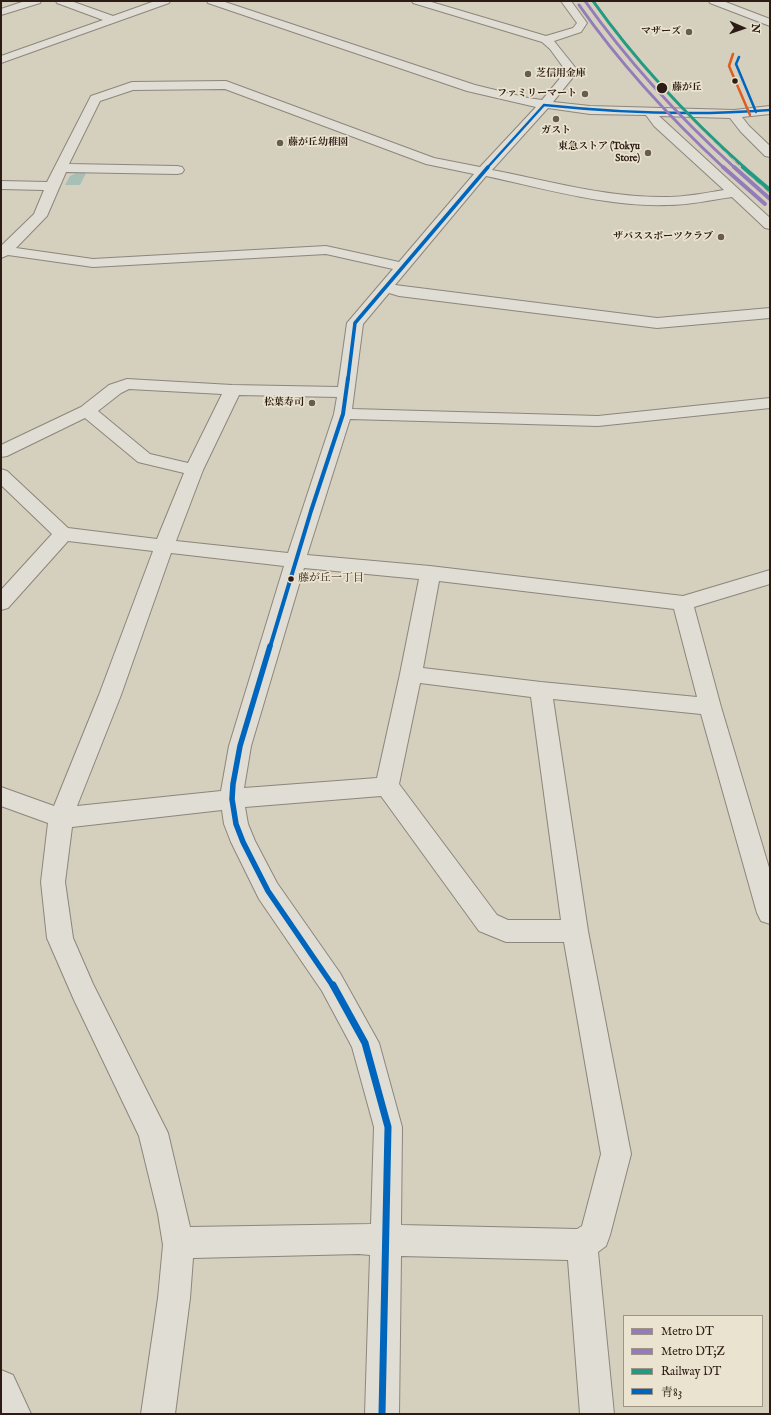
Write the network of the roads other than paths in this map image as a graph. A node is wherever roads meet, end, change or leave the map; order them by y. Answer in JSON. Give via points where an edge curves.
{"nodes":[{"id":1,"x":36,"y":1,"type":"edge"},
{"id":2,"x":61,"y":1,"type":"edge"},
{"id":3,"x":165,"y":1,"type":"edge"},
{"id":4,"x":212,"y":1,"type":"edge"},
{"id":5,"x":417,"y":1,"type":"edge"},
{"id":6,"x":457,"y":1,"type":"edge"},
{"id":7,"x":566,"y":1,"type":"edge"},
{"id":8,"x":714,"y":1,"type":"edge"},
{"id":9,"x":440,"y":8,"type":"junction"},
{"id":10,"x":1,"y":12,"type":"edge"},
{"id":11,"x":114,"y":20,"type":"junction"},
{"id":12,"x":770,"y":23,"type":"edge"},
{"id":13,"x":546,"y":40,"type":"junction"},
{"id":14,"x":1,"y":60,"type":"edge"},
{"id":15,"x":544,"y":105,"type":"junction"},
{"id":16,"x":770,"y":110,"type":"edge"},
{"id":17,"x":650,"y":112,"type":"junction"},
{"id":18,"x":734,"y":114,"type":"junction"},
{"id":19,"x":770,"y":153,"type":"edge"},
{"id":20,"x":61,"y":168,"type":"junction"},
{"id":21,"x":177,"y":170,"type":"dead end"},
{"id":22,"x":483,"y":172,"type":"junction"},
{"id":23,"x":1,"y":185,"type":"edge"},
{"id":24,"x":52,"y":186,"type":"junction"},
{"id":25,"x":735,"y":193,"type":"junction"},
{"id":26,"x":770,"y":226,"type":"edge"},
{"id":27,"x":2,"y":252,"type":"edge"},
{"id":28,"x":404,"y":267,"type":"junction"},
{"id":29,"x":386,"y":287,"type":"junction"},
{"id":30,"x":770,"y":313,"type":"edge"},
{"id":31,"x":232,"y":390,"type":"junction"},
{"id":32,"x":345,"y":403,"type":"junction"},
{"id":33,"x":768,"y":408,"type":"edge"},
{"id":34,"x":87,"y":411,"type":"junction"},
{"id":35,"x":1,"y":452,"type":"edge"},
{"id":36,"x":194,"y":470,"type":"junction"},
{"id":37,"x":1,"y":475,"type":"edge"},
{"id":38,"x":63,"y":534,"type":"junction"},
{"id":39,"x":164,"y":546,"type":"junction"},
{"id":40,"x":296,"y":560,"type":"junction"},
{"id":41,"x":430,"y":573,"type":"junction"},
{"id":42,"x":770,"y":577,"type":"edge"},
{"id":43,"x":683,"y":602,"type":"junction"},
{"id":44,"x":1,"y":603,"type":"edge"},
{"id":45,"x":411,"y":674,"type":"junction"},
{"id":46,"x":541,"y":690,"type":"junction"},
{"id":47,"x":710,"y":707,"type":"junction"},
{"id":48,"x":387,"y":786,"type":"junction"},
{"id":49,"x":232,"y":799,"type":"junction"},
{"id":50,"x":4,"y":802,"type":"edge"},
{"id":51,"x":62,"y":818,"type":"junction"},
{"id":52,"x":770,"y":914,"type":"edge"},
{"id":53,"x":575,"y":931,"type":"junction"},
{"id":54,"x":385,"y":1240,"type":"junction"},
{"id":55,"x":178,"y":1245,"type":"junction"},
{"id":56,"x":582,"y":1245,"type":"junction"},
{"id":57,"x":1,"y":1387,"type":"edge"},
{"id":58,"x":14,"y":1414,"type":"edge"},
{"id":59,"x":158,"y":1414,"type":"edge"},
{"id":60,"x":382,"y":1414,"type":"edge"},
{"id":61,"x":597,"y":1414,"type":"edge"}],
"edges":[{"from":1,"to":10,"type":"street"},
{"from":2,"to":11,"type":"street"},
{"from":3,"to":11,"type":"street"},
{"from":4,"to":15,"type":"street","via":[[471,88]]},
{"from":5,"to":9,"type":"street"},
{"from":6,"to":9,"type":"street"},
{"from":7,"to":13,"type":"street","via":[[582,23],[577,30]]},
{"from":8,"to":12,"type":"street"},
{"from":9,"to":13,"type":"street"},
{"from":11,"to":14,"type":"street"},
{"from":13,"to":15,"type":"street","via":[[572,71]]},
{"from":15,"to":17,"type":"street"},
{"from":15,"to":22,"type":"street"},
{"from":16,"to":18,"type":"street"},
{"from":17,"to":18,"type":"street"},
{"from":17,"to":25,"type":"street","via":[[658,123]]},
{"from":18,"to":19,"type":"street","via":[[745,129]]},
{"from":20,"to":21,"type":"street"},
{"from":20,"to":22,"type":"street","via":[[95,99],[132,86],[226,85],[431,161]]},
{"from":20,"to":24,"type":"street"},
{"from":22,"to":25,"type":"street","via":[[622,199],[676,201]]},
{"from":22,"to":28,"type":"street"},
{"from":23,"to":24,"type":"street"},
{"from":24,"to":27,"type":"street","via":[[40,216]]},
{"from":25,"to":26,"type":"street"},
{"from":27,"to":28,"type":"street","via":[[93,263],[326,250]]},
{"from":28,"to":29,"type":"street"},
{"from":29,"to":30,"type":"street","via":[[399,291],[657,323]]},
{"from":29,"to":32,"type":"street","via":[[355,323]]},
{"from":31,"to":32,"type":"street"},
{"from":31,"to":34,"type":"street","via":[[127,384],[115,389]]},
{"from":31,"to":36,"type":"street"},
{"from":32,"to":33,"type":"street","via":[[598,421]]},
{"from":32,"to":40,"type":"street"},
{"from":34,"to":35,"type":"street"},
{"from":34,"to":36,"type":"street","via":[[144,458]]},
{"from":36,"to":39,"type":"street"},
{"from":37,"to":38,"type":"street"},
{"from":38,"to":39,"type":"street"},
{"from":38,"to":44,"type":"street"},
{"from":39,"to":40,"type":"street"},
{"from":39,"to":51,"type":"street"},
{"from":40,"to":41,"type":"street"},
{"from":40,"to":49,"type":"street","via":[[240,746]]},
{"from":41,"to":43,"type":"street"},
{"from":41,"to":45,"type":"street"},
{"from":42,"to":43,"type":"street"},
{"from":43,"to":47,"type":"street"},
{"from":45,"to":46,"type":"street"},
{"from":45,"to":48,"type":"street"},
{"from":46,"to":47,"type":"street"},
{"from":46,"to":53,"type":"street"},
{"from":47,"to":52,"type":"street"},
{"from":48,"to":49,"type":"street"},
{"from":48,"to":53,"type":"street","via":[[488,923],[506,931]]},
{"from":49,"to":51,"type":"street"},
{"from":49,"to":54,"type":"street","via":[[236,824],[243,842],[268,891],[331,982],[365,1043],[388,1127]]},
{"from":50,"to":51,"type":"street"},
{"from":51,"to":55,"type":"street","via":[[53,882],[60,938],[83,991],[153,1132]]},
{"from":53,"to":56,"type":"street","via":[[616,1154],[594,1235]]},
{"from":54,"to":55,"type":"street","via":[[195,1242]]},
{"from":54,"to":56,"type":"street"},
{"from":54,"to":60,"type":"street"},
{"from":55,"to":59,"type":"street","via":[[174,1298]]},
{"from":56,"to":61,"type":"street"},
{"from":57,"to":58,"type":"street"}]}
